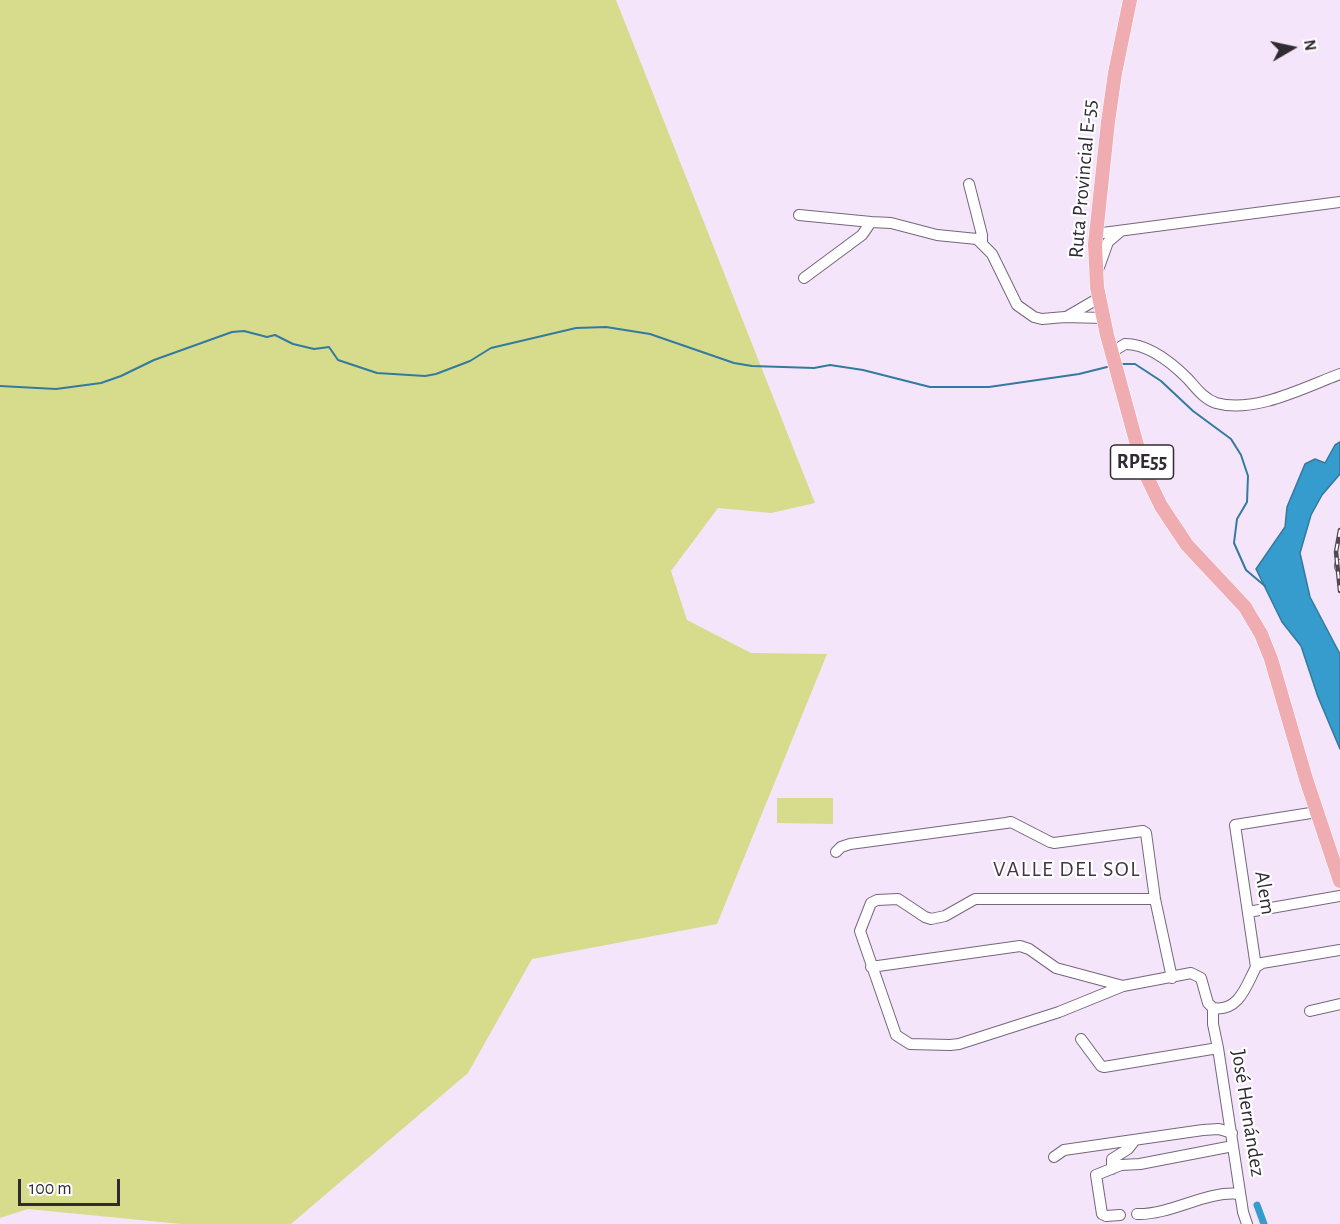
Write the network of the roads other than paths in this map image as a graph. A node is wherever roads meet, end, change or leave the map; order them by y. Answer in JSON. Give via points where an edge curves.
{"nodes":[{"id":1,"x":1130,"y":0,"type":"edge"},
{"id":2,"x":969,"y":184,"type":"dead end"},
{"id":3,"x":1340,"y":202,"type":"edge"},
{"id":4,"x":799,"y":215,"type":"dead end"},
{"id":5,"x":871,"y":222,"type":"junction"},
{"id":6,"x":1122,"y":230,"type":"junction"},
{"id":7,"x":1095,"y":234,"type":"junction"},
{"id":8,"x":982,"y":243,"type":"junction"},
{"id":9,"x":1096,"y":276,"type":"junction"},
{"id":10,"x":804,"y":278,"type":"dead end"},
{"id":11,"x":1099,"y":298,"type":"junction"},
{"id":12,"x":1065,"y":317,"type":"junction"},
{"id":13,"x":1104,"y":318,"type":"junction"},
{"id":14,"x":1112,"y":351,"type":"junction"},
{"id":15,"x":1340,"y":374,"type":"edge"},
{"id":16,"x":1317,"y":812,"type":"junction"},
{"id":17,"x":836,"y":852,"type":"dead end"},
{"id":18,"x":1340,"y":881,"type":"edge"},
{"id":19,"x":1340,"y":896,"type":"edge"},
{"id":20,"x":1155,"y":899,"type":"junction"},
{"id":21,"x":1248,"y":912,"type":"junction"},
{"id":22,"x":1340,"y":950,"type":"edge"},
{"id":23,"x":872,"y":967,"type":"junction"},
{"id":24,"x":1256,"y":967,"type":"junction"},
{"id":25,"x":1172,"y":978,"type":"junction"},
{"id":26,"x":1123,"y":986,"type":"junction"},
{"id":27,"x":1340,"y":1004,"type":"edge"},
{"id":28,"x":1213,"y":1008,"type":"junction"},
{"id":29,"x":1310,"y":1011,"type":"dead end"},
{"id":30,"x":1082,"y":1039,"type":"dead end"},
{"id":31,"x":1218,"y":1048,"type":"junction"},
{"id":32,"x":1232,"y":1133,"type":"junction"},
{"id":33,"x":1135,"y":1140,"type":"junction"},
{"id":34,"x":1233,"y":1146,"type":"junction"},
{"id":35,"x":1054,"y":1157,"type":"dead end"},
{"id":36,"x":1112,"y":1168,"type":"junction"},
{"id":37,"x":1240,"y":1194,"type":"junction"},
{"id":38,"x":1137,"y":1214,"type":"dead end"},
{"id":39,"x":1120,"y":1215,"type":"dead end"},
{"id":40,"x":1247,"y":1224,"type":"edge"}],
"edges":[{"from":1,"to":7,"type":"main road","name":"Ruta Provincial E-55","number":"RPE55","via":[[1115,73]]},
{"from":2,"to":8,"type":"street"},
{"from":3,"to":6,"type":"street"},
{"from":4,"to":5,"type":"street"},
{"from":5,"to":8,"type":"street","via":[[977,239]]},
{"from":5,"to":10,"type":"street","via":[[862,235]]},
{"from":6,"to":7,"type":"street"},
{"from":6,"to":9,"type":"street","via":[[1108,242]]},
{"from":7,"to":9,"type":"main road","name":"Ruta Provincial E-55","number":"RPE55"},
{"from":8,"to":12,"type":"street","via":[[1023,310],[1042,319]]},
{"from":9,"to":11,"type":"main road","name":"Ruta Provincial E-55","number":"RPE55"},
{"from":11,"to":12,"type":"street"},
{"from":11,"to":13,"type":"main road","name":"Ruta Provincial E-55","number":"RPE55"},
{"from":12,"to":13,"type":"street"},
{"from":13,"to":14,"type":"main road","name":"Ruta Provincial E-55","number":"RPE55"},
{"from":14,"to":15,"type":"street","via":[[1125,344],[1141,346],[1170,363],[1211,401],[1233,405],[1278,398]]},
{"from":14,"to":16,"type":"main road","name":"Ruta Provincial E-55","number":"RPE55","via":[[1142,461],[1161,506],[1187,545],[1245,607],[1261,634]]},
{"from":16,"to":18,"type":"main road","name":"Ruta Provincial E-55","number":"RPE55"},
{"from":16,"to":21,"type":"street","name":"Alem","via":[[1235,825]]},
{"from":17,"to":20,"type":"street","via":[[850,844],[1006,822],[1050,843],[1143,831]]},
{"from":19,"to":21,"type":"street"},
{"from":20,"to":23,"type":"street","via":[[975,899],[945,916],[931,919],[898,899],[877,900],[871,903],[860,932]]},
{"from":20,"to":25,"type":"street"},
{"from":21,"to":24,"type":"street","name":"Alem"},
{"from":22,"to":24,"type":"street"},
{"from":23,"to":26,"type":"street","via":[[1020,946],[1056,968]]},
{"from":23,"to":26,"type":"street","via":[[896,1035],[910,1044],[950,1045],[969,1041]]},
{"from":24,"to":28,"type":"street","via":[[1235,1004]]},
{"from":25,"to":26,"type":"street","name":"José Hernández"},
{"from":25,"to":28,"type":"street","name":"José Hernández","via":[[1191,973],[1201,978]]},
{"from":27,"to":29,"type":"street"},
{"from":28,"to":31,"type":"street","name":"José Hernández"},
{"from":30,"to":31,"type":"street","via":[[1104,1067]]},
{"from":31,"to":32,"type":"street","name":"José Hernández"},
{"from":32,"to":33,"type":"street","via":[[1212,1128]]},
{"from":32,"to":34,"type":"street","name":"José Hernández"},
{"from":33,"to":35,"type":"street","via":[[1064,1150]]},
{"from":33,"to":36,"type":"street","via":[[1112,1159]]},
{"from":34,"to":36,"type":"street"},
{"from":34,"to":37,"type":"street","name":"José Hernández"},
{"from":36,"to":39,"type":"street","via":[[1096,1175],[1102,1214]]},
{"from":37,"to":38,"type":"street","via":[[1208,1198],[1151,1215]]},
{"from":37,"to":40,"type":"street","name":"José Hernández"}]}
